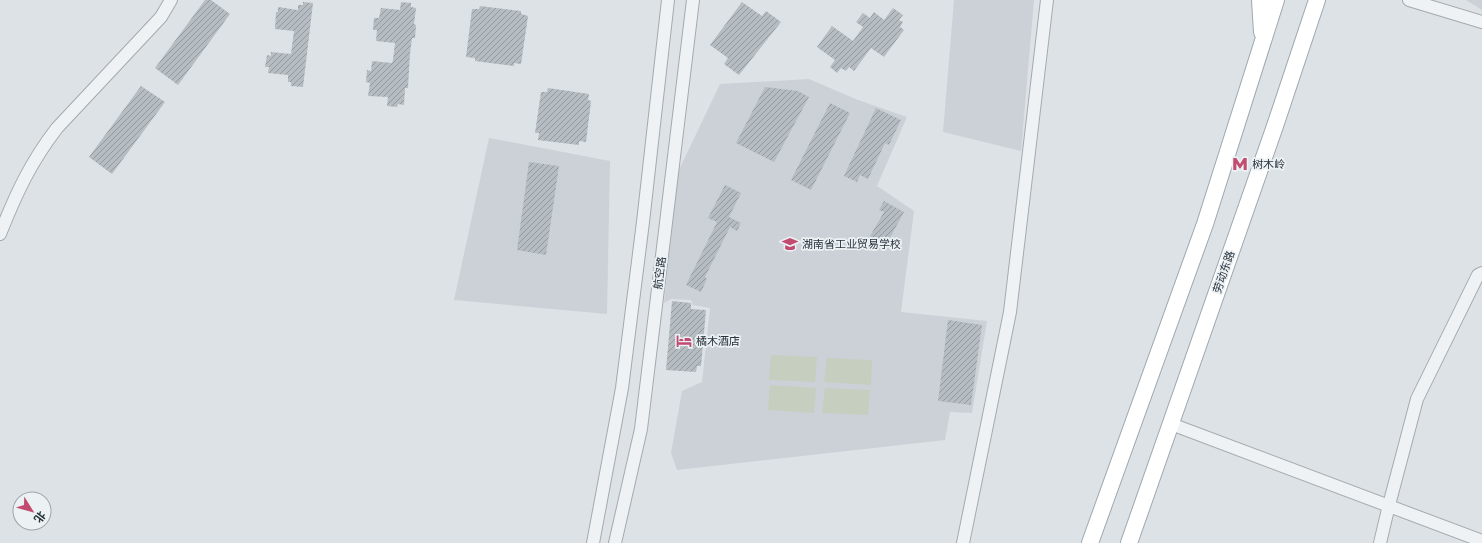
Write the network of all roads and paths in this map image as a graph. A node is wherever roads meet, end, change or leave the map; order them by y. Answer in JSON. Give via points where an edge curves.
{"nodes":[{"id":1,"x":171,"y":0,"type":"edge"},
{"id":2,"x":668,"y":0,"type":"edge"},
{"id":3,"x":693,"y":0,"type":"edge"},
{"id":4,"x":1047,"y":0,"type":"edge"},
{"id":5,"x":1260,"y":0,"type":"edge"},
{"id":6,"x":1276,"y":0,"type":"edge"},
{"id":7,"x":1317,"y":0,"type":"edge"},
{"id":8,"x":1414,"y":1,"type":"edge"},
{"id":9,"x":1482,"y":22,"type":"edge"},
{"id":10,"x":1263,"y":42,"type":"junction"},
{"id":11,"x":0,"y":234,"type":"edge"},
{"id":12,"x":1482,"y":273,"type":"edge"},
{"id":13,"x":1170,"y":424,"type":"junction"},
{"id":14,"x":1389,"y":505,"type":"junction"},
{"id":15,"x":1482,"y":541,"type":"edge"},
{"id":16,"x":593,"y":543,"type":"edge"},
{"id":17,"x":614,"y":543,"type":"edge"},
{"id":18,"x":963,"y":543,"type":"edge"},
{"id":19,"x":1090,"y":543,"type":"edge"},
{"id":20,"x":1129,"y":543,"type":"edge"},
{"id":21,"x":1380,"y":543,"type":"edge"}],
"edges":[{"from":1,"to":11,"type":"street","via":[[161,16],[43,146],[19,187]]},
{"from":2,"to":16,"type":"street","name":"航空路","via":[[622,388]]},
{"from":3,"to":17,"type":"street","name":"航空路","via":[[641,429]]},
{"from":4,"to":18,"type":"street","via":[[1010,312]]},
{"from":5,"to":10,"type":"main road"},
{"from":6,"to":10,"type":"main road"},
{"from":7,"to":13,"type":"main road","name":"劳动东路"},
{"from":8,"to":9,"type":"street"},
{"from":10,"to":19,"type":"main road","via":[[1205,224]]},
{"from":12,"to":14,"type":"street","via":[[1478,275],[1418,399]]},
{"from":13,"to":14,"type":"street"},
{"from":13,"to":20,"type":"main road","name":"劳动东路"},
{"from":14,"to":15,"type":"street"},
{"from":14,"to":21,"type":"street"}]}
